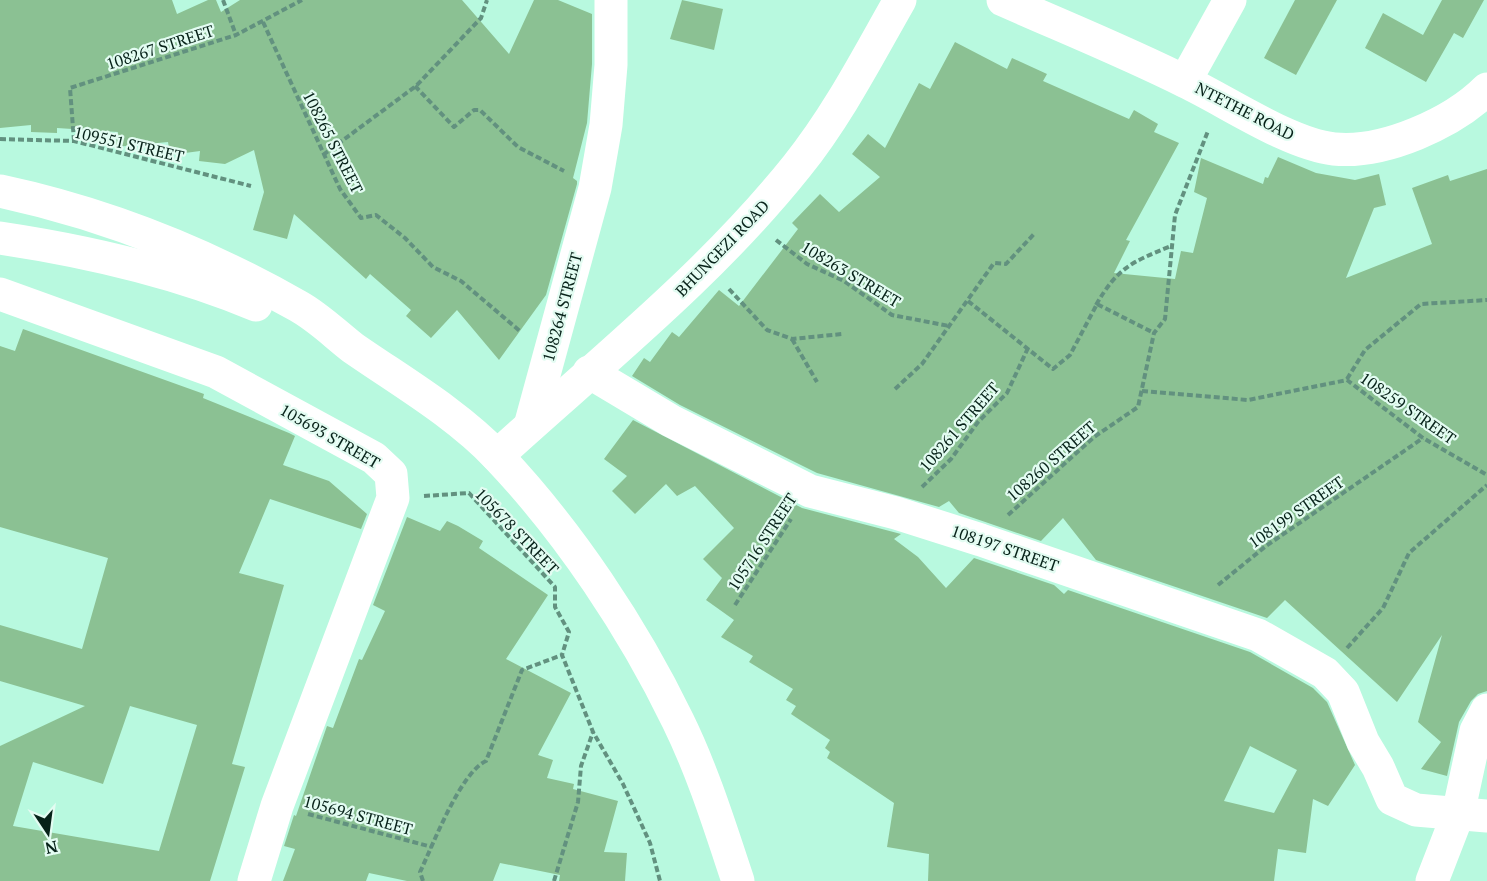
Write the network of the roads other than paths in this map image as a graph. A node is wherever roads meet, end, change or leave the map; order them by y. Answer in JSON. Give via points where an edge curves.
{"nodes":[{"id":1,"x":611,"y":0,"type":"edge"},
{"id":2,"x":900,"y":0,"type":"edge"},
{"id":3,"x":1003,"y":0,"type":"edge"},
{"id":4,"x":1230,"y":0,"type":"edge"},
{"id":5,"x":1185,"y":81,"type":"junction"},
{"id":6,"x":1487,"y":89,"type":"edge"},
{"id":7,"x":0,"y":191,"type":"edge"},
{"id":8,"x":0,"y":238,"type":"edge"},
{"id":9,"x":0,"y":294,"type":"edge"},
{"id":10,"x":351,"y":346,"type":"junction"},
{"id":11,"x":589,"y":372,"type":"junction"},
{"id":12,"x":530,"y":426,"type":"junction"},
{"id":13,"x":497,"y":456,"type":"junction"},
{"id":14,"x":1487,"y":710,"type":"edge"},
{"id":15,"x":1472,"y":815,"type":"edge"},
{"id":16,"x":254,"y":881,"type":"edge"},
{"id":17,"x":738,"y":881,"type":"edge"},
{"id":18,"x":1432,"y":881,"type":"edge"}],
"edges":[{"from":1,"to":12,"type":"street","name":"108264 STREET","via":[[606,125],[595,188]]},
{"from":2,"to":11,"type":"street","name":"BHUNGEZI ROAD","via":[[832,118],[753,219],[708,267]]},
{"from":3,"to":5,"type":"street","name":"NTETHE ROAD"},
{"from":4,"to":5,"type":"street"},
{"from":5,"to":6,"type":"street","name":"NTETHE ROAD","via":[[1295,137],[1334,149],[1389,142],[1458,114]]},
{"from":7,"to":10,"type":"street","via":[[97,218],[183,250],[300,307]]},
{"from":8,"to":10,"type":"street","via":[[73,249],[168,275],[250,303]]},
{"from":9,"to":16,"type":"street","name":"105693 STREET","via":[[216,372],[374,458],[391,474],[393,498],[277,806]]},
{"from":10,"to":13,"type":"street","via":[[428,398]]},
{"from":11,"to":12,"type":"street","name":"BHUNGEZI ROAD"},
{"from":11,"to":15,"type":"street","name":"108197 STREET","via":[[671,421],[810,491],[981,540],[1258,635],[1325,673],[1342,692],[1392,799],[1416,810]]},
{"from":12,"to":13,"type":"street","name":"BHUNGEZI ROAD"},
{"from":13,"to":17,"type":"street","via":[[561,533],[625,625],[678,721]]},
{"from":14,"to":15,"type":"street","via":[[1476,731]]},
{"from":15,"to":18,"type":"street"}]}
